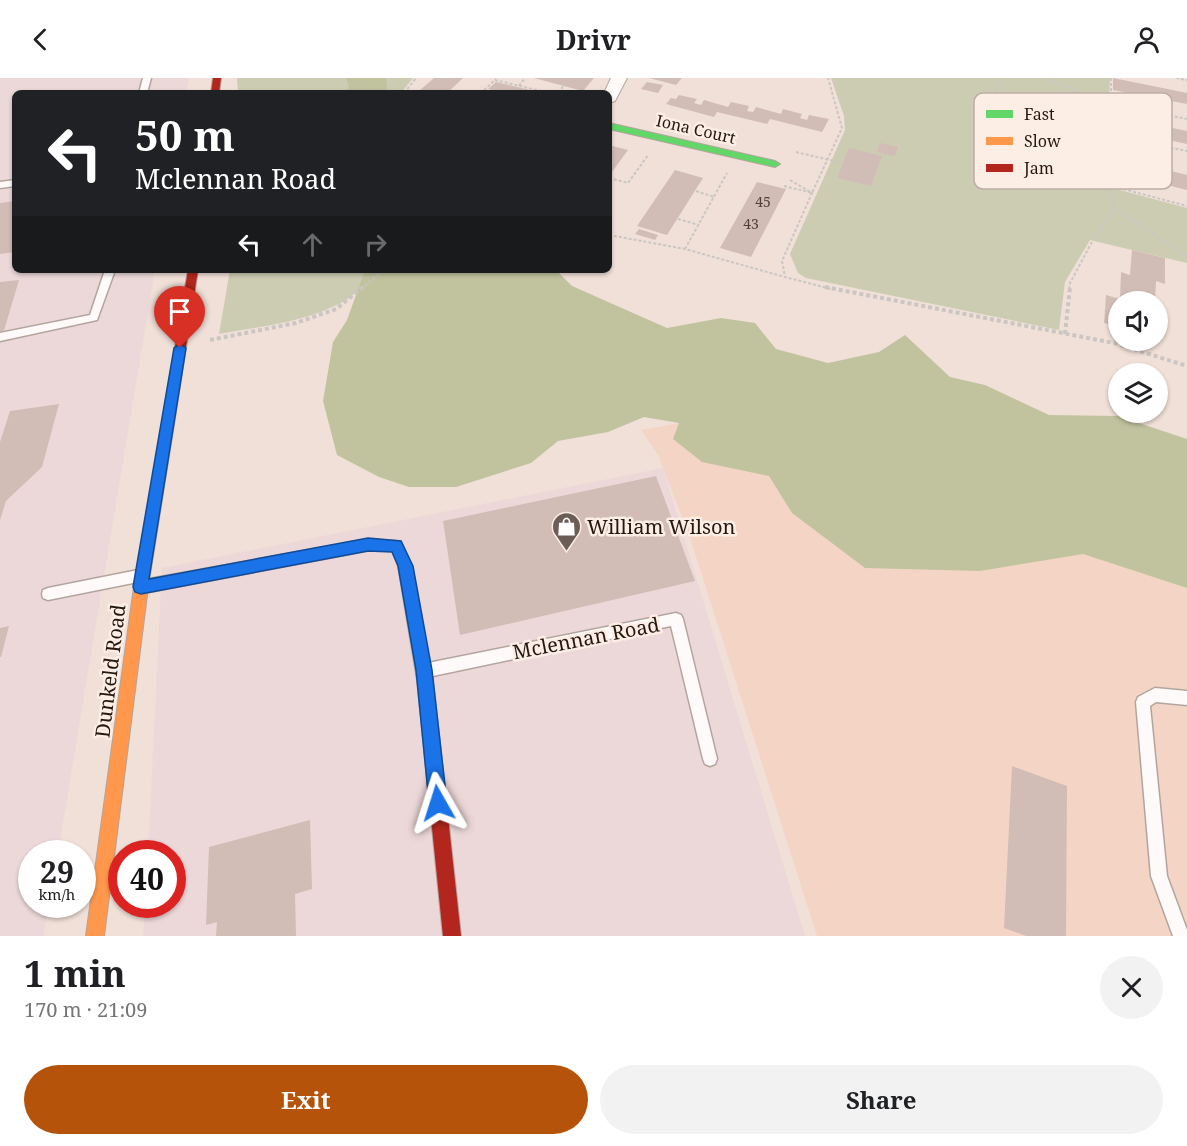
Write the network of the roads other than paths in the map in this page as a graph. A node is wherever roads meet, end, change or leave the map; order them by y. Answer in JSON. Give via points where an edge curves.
{"nodes":[{"id":1,"x":619,"y":78,"type":"edge"},
{"id":2,"x":612,"y":92,"type":"edge"},
{"id":3,"x":612,"y":127,"type":"edge"},
{"id":4,"x":775,"y":164,"type":"road end"},
{"id":5,"x":109,"y":273,"type":"edge"},
{"id":6,"x":192,"y":273,"type":"edge"},
{"id":7,"x":0,"y":337,"type":"edge"},
{"id":8,"x":142,"y":581,"type":"junction"},
{"id":9,"x":48,"y":594,"type":"dead end"},
{"id":10,"x":424,"y":670,"type":"junction"},
{"id":11,"x":1187,"y":698,"type":"edge"},
{"id":12,"x":710,"y":759,"type":"dead end"},
{"id":13,"x":95,"y":936,"type":"edge"},
{"id":14,"x":452,"y":936,"type":"edge"},
{"id":15,"x":1181,"y":936,"type":"edge"}],
"edges":[{"from":1,"to":2,"type":"street"},
{"from":3,"to":4,"type":"street","name":"Iona Court"},
{"from":5,"to":7,"type":"lane","via":[[94,318]]},
{"from":6,"to":8,"type":"street","name":"Dunkeld Road"},
{"from":8,"to":9,"type":"lane"},
{"from":8,"to":10,"type":"street","via":[[368,544],[396,545],[405,566]]},
{"from":8,"to":13,"type":"street","name":"Dunkeld Road"},
{"from":10,"to":12,"type":"lane","name":"Mclennan Road","via":[[676,619]]},
{"from":10,"to":14,"type":"street"},
{"from":11,"to":15,"type":"lane","via":[[1155,695],[1143,702],[1159,876]]}]}
